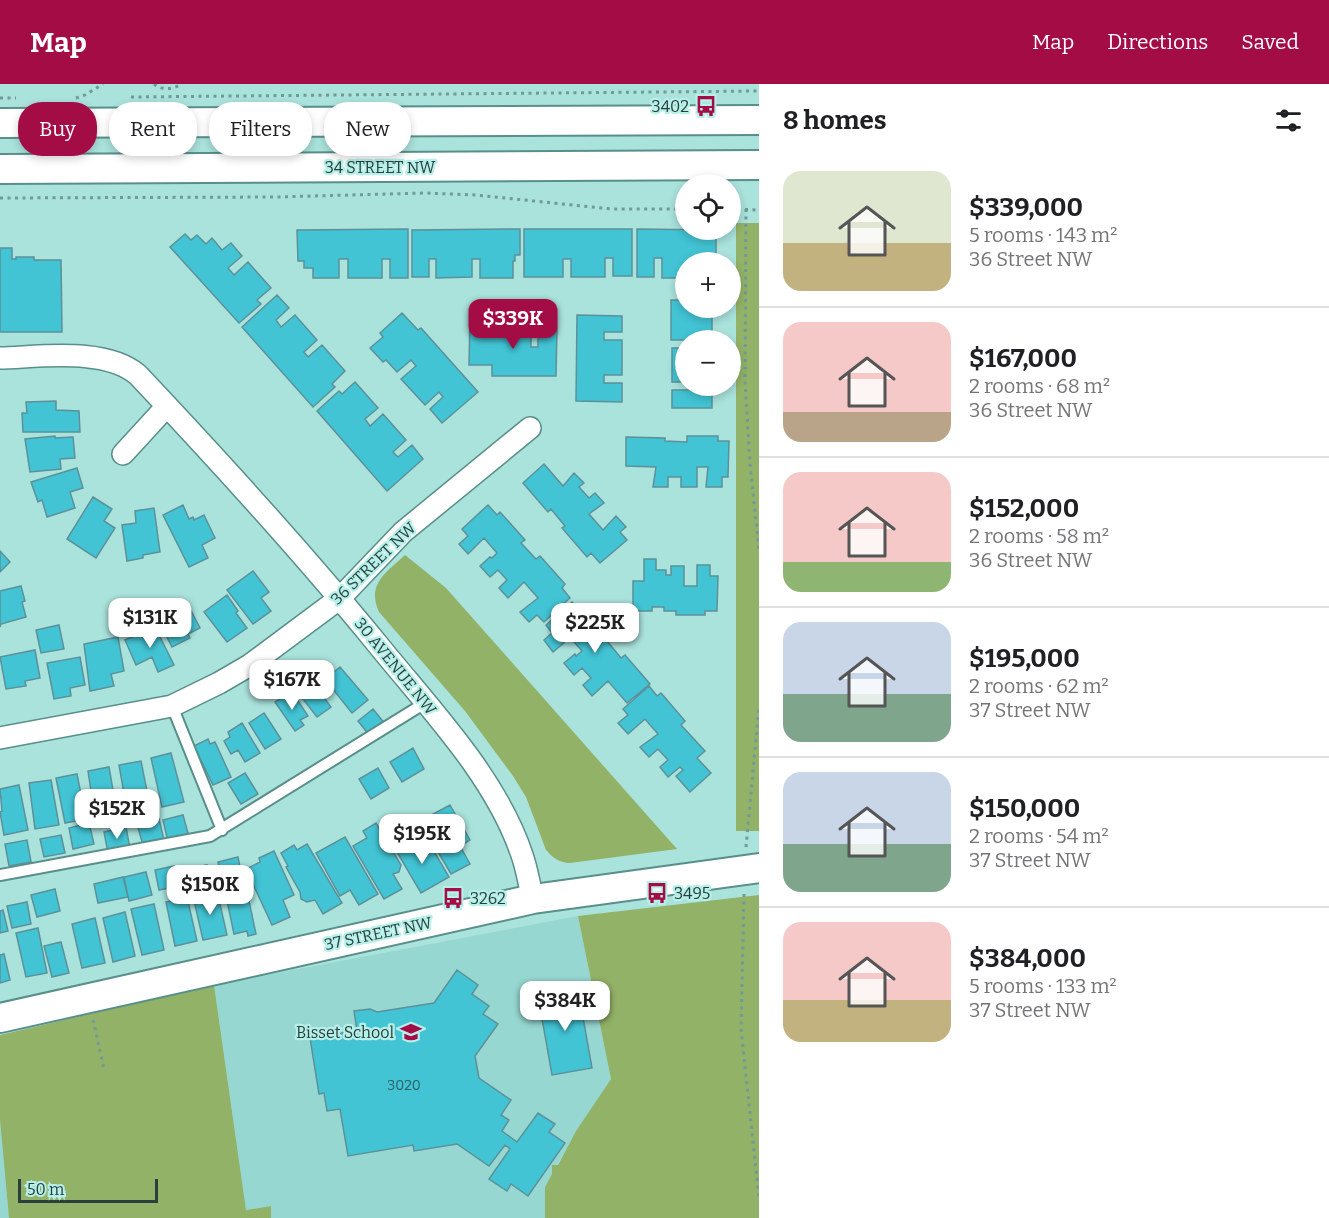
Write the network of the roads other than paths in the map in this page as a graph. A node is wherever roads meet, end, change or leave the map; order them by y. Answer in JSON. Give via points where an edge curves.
{"nodes":[{"id":1,"x":759,"y":120,"type":"edge"},
{"id":2,"x":0,"y":123,"type":"edge"},
{"id":3,"x":759,"y":165,"type":"edge"},
{"id":4,"x":0,"y":169,"type":"edge"},
{"id":5,"x":0,"y":358,"type":"edge"},
{"id":6,"x":167,"y":406,"type":"junction"},
{"id":7,"x":530,"y":428,"type":"dead end"},
{"id":8,"x":123,"y":454,"type":"dead end"},
{"id":9,"x":340,"y":598,"type":"junction"},
{"id":10,"x":425,"y":703,"type":"junction"},
{"id":11,"x":172,"y":706,"type":"junction"},
{"id":12,"x":0,"y":738,"type":"edge"},
{"id":13,"x":222,"y":830,"type":"junction"},
{"id":14,"x":749,"y":868,"type":"edge"},
{"id":15,"x":0,"y":875,"type":"edge"},
{"id":16,"x":533,"y":899,"type":"junction"},
{"id":17,"x":0,"y":1018,"type":"edge"}],
"edges":[{"from":1,"to":2,"type":"main road"},
{"from":3,"to":4,"type":"main road","name":"34 STREET NW"},
{"from":5,"to":6,"type":"street","name":"30 AVENUE NW","via":[[70,356],[122,364]]},
{"from":6,"to":8,"type":"street"},
{"from":6,"to":9,"type":"street","name":"30 AVENUE NW"},
{"from":7,"to":9,"type":"street","name":"36 STREET NW","via":[[403,532]]},
{"from":9,"to":10,"type":"street","name":"30 AVENUE NW"},
{"from":9,"to":11,"type":"street","name":"36 STREET NW","via":[[250,665]]},
{"from":10,"to":13,"type":"lane"},
{"from":10,"to":16,"type":"street","name":"30 AVENUE NW","via":[[484,780],[505,816],[522,855]]},
{"from":11,"to":12,"type":"street","name":"36 STREET NW"},
{"from":11,"to":13,"type":"lane"},
{"from":13,"to":15,"type":"lane","via":[[210,836]]},
{"from":14,"to":16,"type":"main road","name":"37 STREET NW"},
{"from":16,"to":17,"type":"main road","name":"37 STREET NW"}]}
